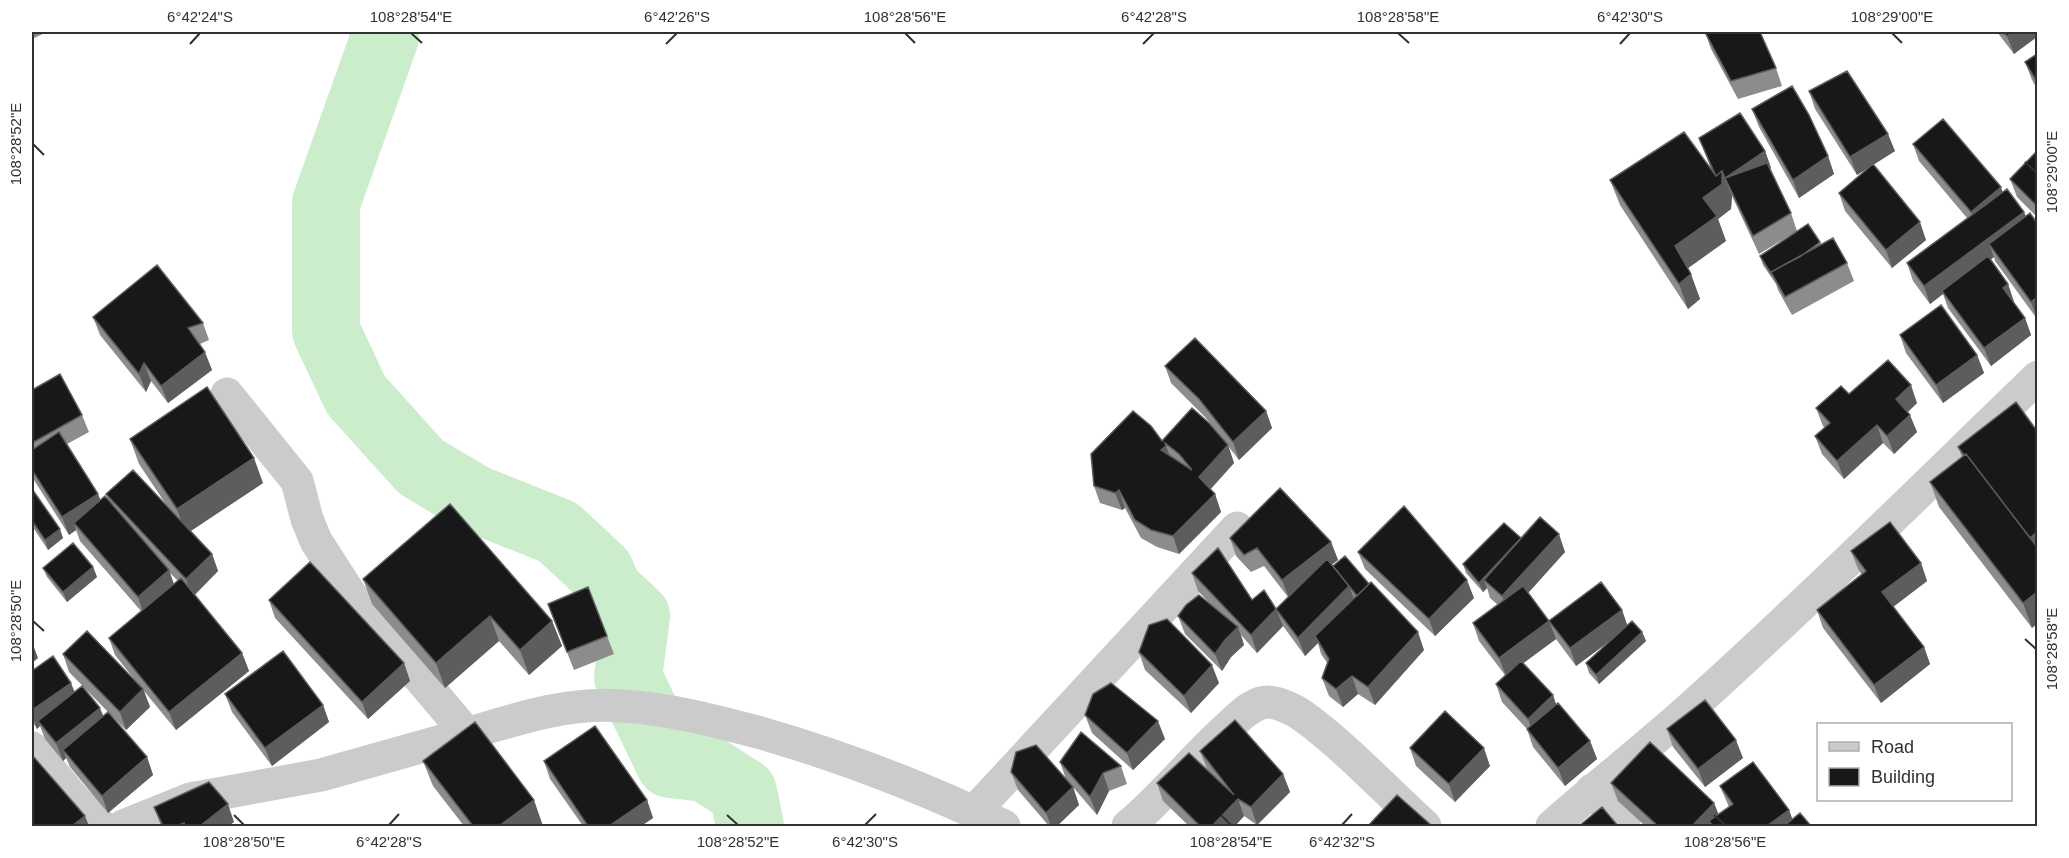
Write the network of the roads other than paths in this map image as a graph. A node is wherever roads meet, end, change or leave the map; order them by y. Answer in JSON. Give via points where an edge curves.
{"nodes":[{"id":1,"x":2037,"y":377,"type":"edge"},
{"id":2,"x":227,"y":394,"type":"dead end"},
{"id":3,"x":1237,"y":528,"type":"edge"},
{"id":4,"x":467,"y":734,"type":"junction"},
{"id":5,"x":33,"y":753,"type":"edge"},
{"id":6,"x":1592,"y":790,"type":"junction"},
{"id":7,"x":974,"y":812,"type":"junction"},
{"id":8,"x":101,"y":826,"type":"edge"},
{"id":9,"x":123,"y":826,"type":"edge"},
{"id":10,"x":1004,"y":826,"type":"edge"},
{"id":11,"x":1128,"y":826,"type":"edge"},
{"id":12,"x":1425,"y":826,"type":"edge"},
{"id":13,"x":1552,"y":826,"type":"edge"},
{"id":14,"x":1624,"y":826,"type":"edge"}],
"edges":[{"from":1,"to":6,"type":"street","via":[[1747,656]]},
{"from":2,"to":4,"type":"street","via":[[297,481],[316,541],[354,600]]},
{"from":3,"to":7,"type":"street"},
{"from":4,"to":7,"type":"street","via":[[523,717],[578,708],[665,710],[813,748]]},
{"from":4,"to":9,"type":"street","via":[[321,775],[190,799]]},
{"from":5,"to":8,"type":"street"},
{"from":6,"to":13,"type":"street"},
{"from":6,"to":14,"type":"street"},
{"from":7,"to":10,"type":"street"},
{"from":11,"to":12,"type":"street","via":[[1211,742],[1246,711],[1263,702],[1283,705],[1302,716]]}]}
